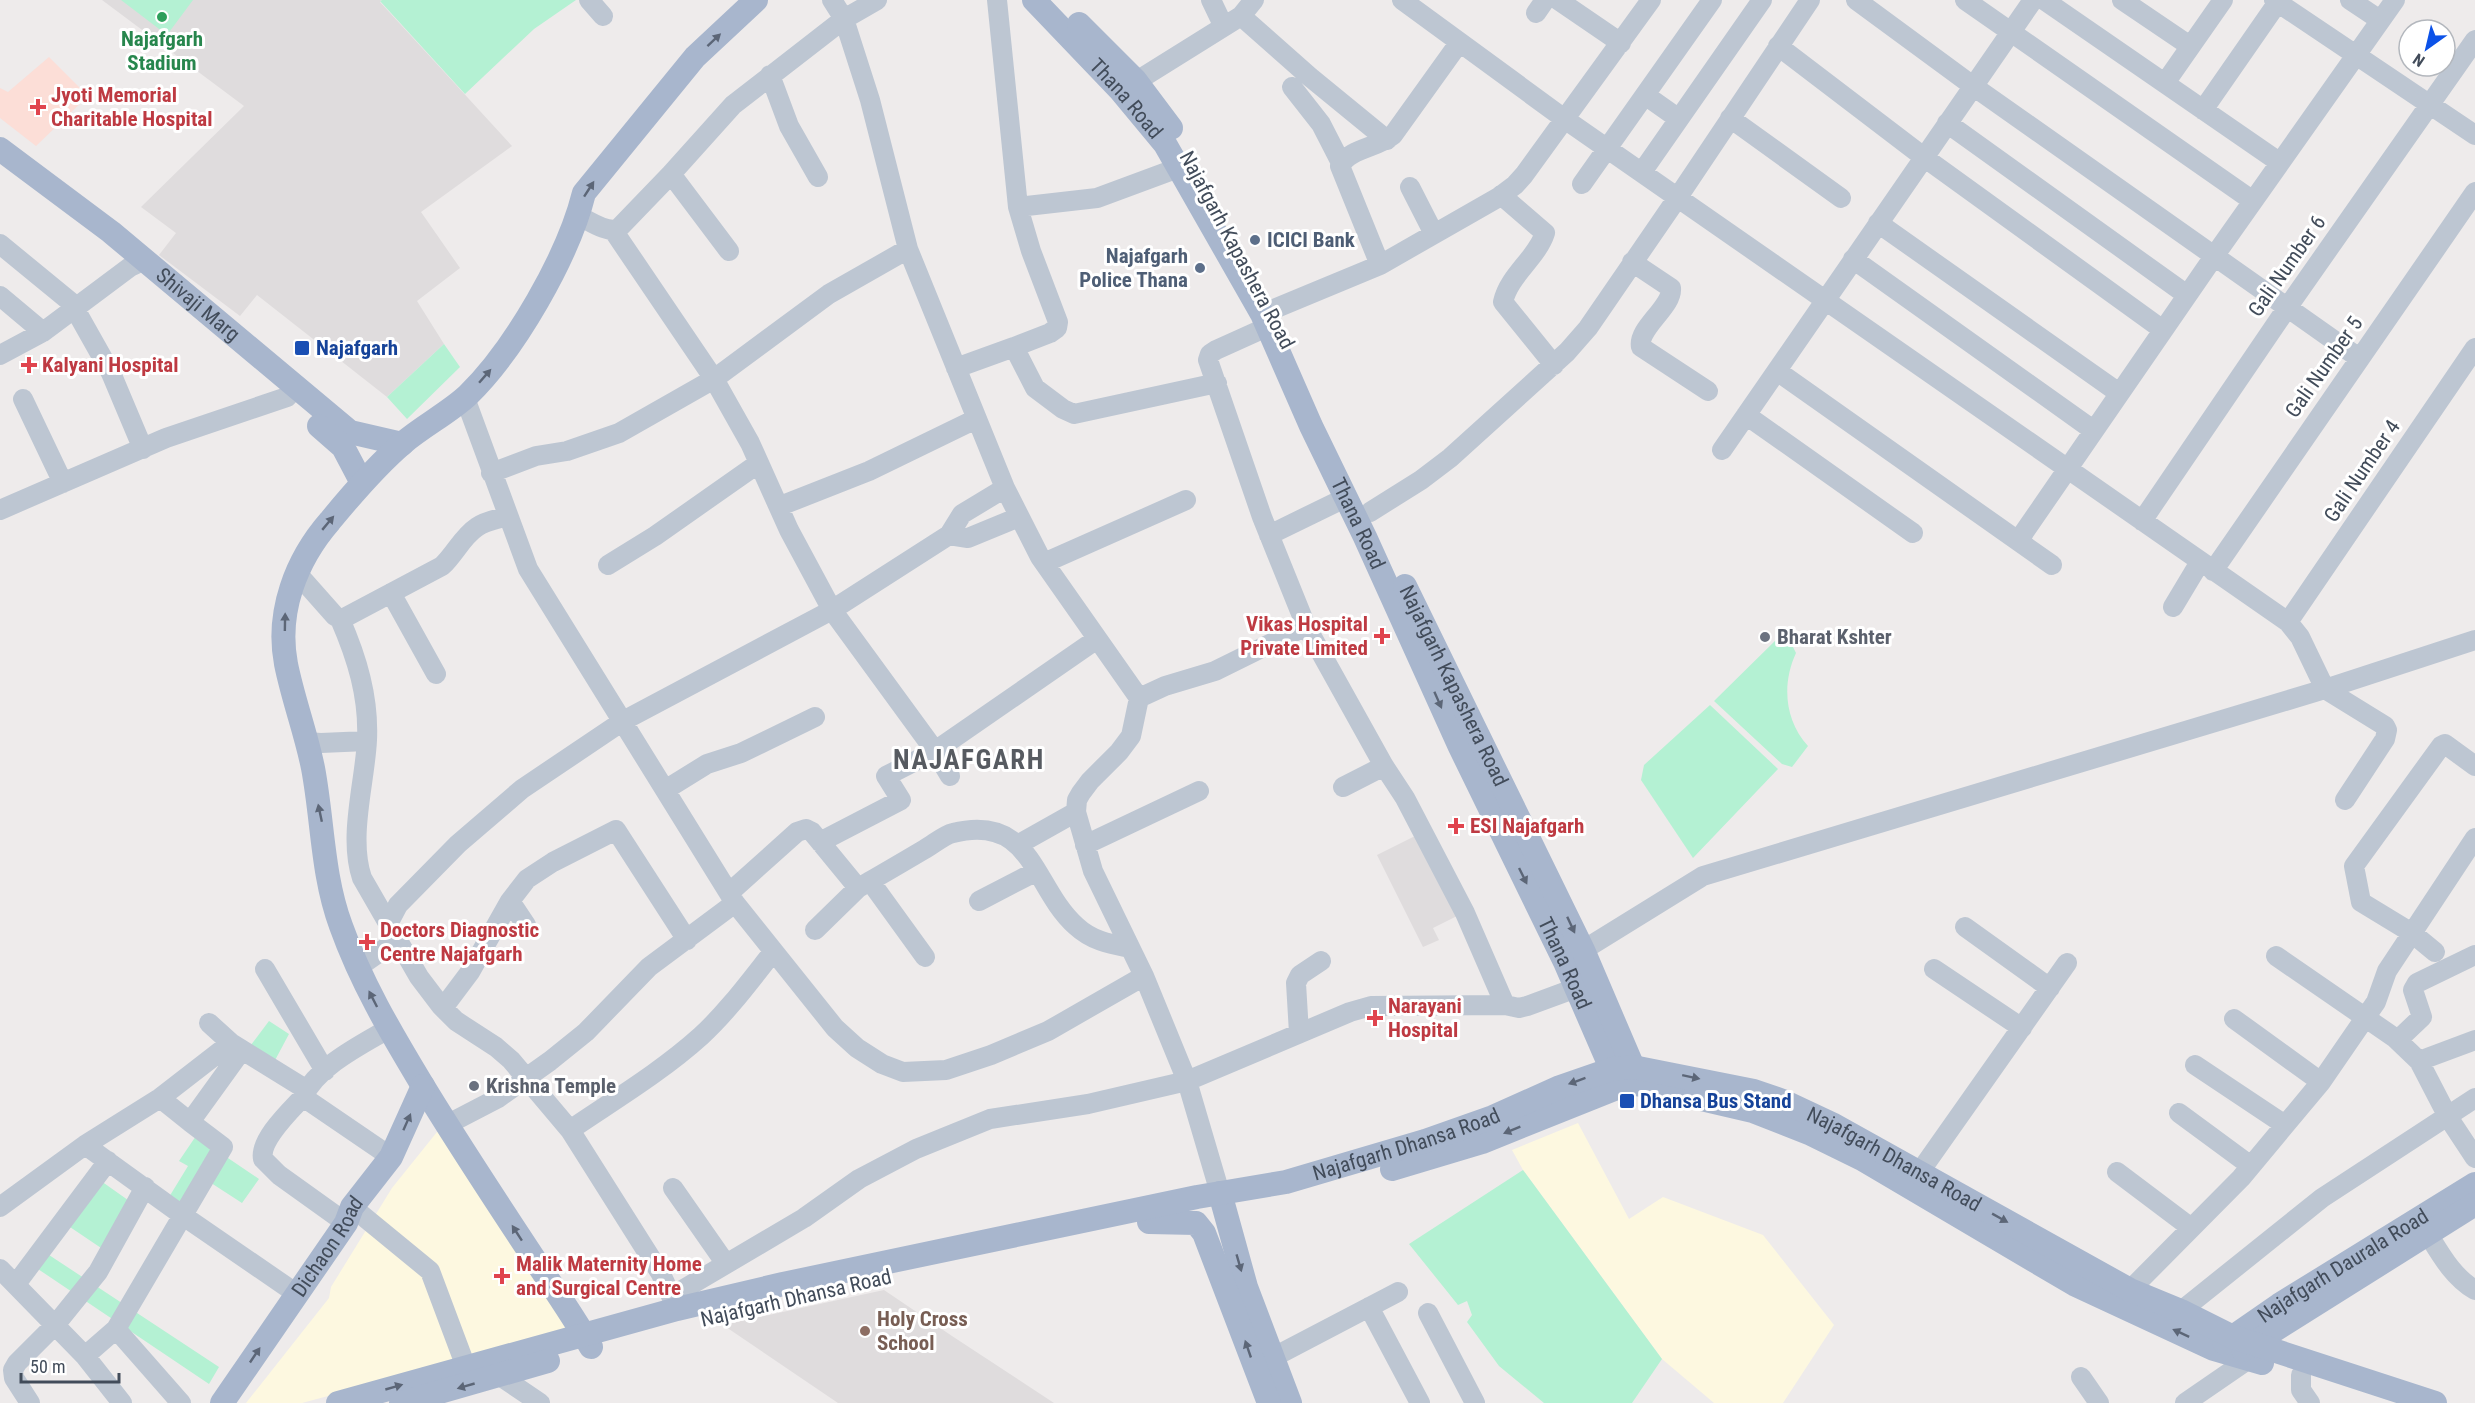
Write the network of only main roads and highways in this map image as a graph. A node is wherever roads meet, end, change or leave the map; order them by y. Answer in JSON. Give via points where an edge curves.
{"nodes":[{"id":1,"x":756,"y":0,"type":"edge"},
{"id":2,"x":1034,"y":0,"type":"edge"},
{"id":3,"x":1053,"y":0,"type":"edge"},
{"id":4,"x":1128,"y":86,"type":"junction"},
{"id":5,"x":1,"y":156,"type":"edge"},
{"id":6,"x":1267,"y":317,"type":"junction"},
{"id":7,"x":292,"y":392,"type":"junction"},
{"id":8,"x":402,"y":444,"type":"junction"},
{"id":9,"x":362,"y":483,"type":"junction"},
{"id":10,"x":1574,"y":956,"type":"junction"},
{"id":11,"x":1625,"y":1079,"type":"junction"},
{"id":12,"x":423,"y":1086,"type":"junction"},
{"id":13,"x":2475,"y":1184,"type":"edge"},
{"id":14,"x":1221,"y":1200,"type":"junction"},
{"id":15,"x":2475,"y":1204,"type":"edge"},
{"id":16,"x":1149,"y":1222,"type":"junction"},
{"id":17,"x":588,"y":1341,"type":"junction"},
{"id":18,"x":2237,"y":1349,"type":"junction"},
{"id":19,"x":222,"y":1403,"type":"edge"},
{"id":20,"x":338,"y":1403,"type":"edge"},
{"id":21,"x":401,"y":1403,"type":"edge"},
{"id":22,"x":1269,"y":1403,"type":"edge"},
{"id":23,"x":1290,"y":1403,"type":"edge"},
{"id":24,"x":2384,"y":1403,"type":"edge"},
{"id":25,"x":2435,"y":1403,"type":"edge"}],
"edges":[{"from":8,"to":1,"type":"main road","one_way":true,"via":[[465,398],[488,374],[529,314],[579,216],[584,193],[695,57]]},
{"from":2,"to":4,"type":"main road","name":"Thana Road"},
{"from":3,"to":4,"type":"main road","name":"Najafgarh Kapashera Road"},
{"from":4,"to":6,"type":"main road","name":"Thana Road"},
{"from":4,"to":6,"type":"main road","name":"Najafgarh Kapashera Road","via":[[1174,132]]},
{"from":5,"to":7,"type":"main road","name":"Shivaji Marg","via":[[111,232],[138,264]]},
{"from":6,"to":10,"type":"main road","name":"Najafgarh Kapashera Road","one_way":true,"via":[[1370,512]]},
{"from":6,"to":10,"type":"main road","name":"Thana Road","one_way":true,"via":[[1460,747]]},
{"from":7,"to":8,"type":"main road","name":"Shivaji Marg","via":[[350,432]]},
{"from":7,"to":9,"type":"main road","name":"Shivaji Marg","via":[[343,447]]},
{"from":8,"to":9,"type":"main road"},
{"from":12,"to":9,"type":"main road","one_way":true,"via":[[388,1029],[339,922],[324,862],[323,826],[306,742],[285,660],[284,615],[296,572],[309,548]]},
{"from":10,"to":11,"type":"main road","name":"Najafgarh Kapashera Road"},
{"from":10,"to":11,"type":"main road","name":"Thana Road","via":[[1576,988]]},
{"from":11,"to":14,"type":"main road","name":"Najafgarh Dhansa Road","one_way":true,"via":[[1560,1087],[1425,1141]]},
{"from":18,"to":11,"type":"main road","name":"Najafgarh Dhansa Road","one_way":true,"via":[[2074,1284],[1862,1159],[1809,1133],[1753,1111]]},
{"from":11,"to":18,"type":"main road","name":"Najafgarh Dhansa Road","one_way":true,"via":[[1754,1091],[1783,1101],[1832,1124],[2130,1290],[2181,1311]]},
{"from":17,"to":12,"type":"main road","one_way":true},
{"from":19,"to":12,"type":"main road","name":"Dichaon Road","one_way":true,"via":[[391,1157]]},
{"from":13,"to":18,"type":"main road","name":"Najafgarh Daurala Road","via":[[2278,1305]]},
{"from":14,"to":16,"type":"main road","name":"Najafgarh Dhansa Road","via":[[1196,1212]]},
{"from":14,"to":17,"type":"main road","name":"Najafgarh Dhansa Road","via":[[1125,1213],[675,1303]]},
{"from":14,"to":23,"type":"main road","one_way":true,"via":[[1246,1287]]},
{"from":15,"to":18,"type":"main road","name":"Najafgarh Daurala Road"},
{"from":16,"to":17,"type":"main road","name":"Najafgarh Dhansa Road"},
{"from":22,"to":16,"type":"main road","one_way":true,"via":[[1204,1233],[1196,1223]]},
{"from":20,"to":17,"type":"main road","one_way":true,"via":[[466,1367]]},
{"from":17,"to":21,"type":"main road","name":"Najafgarh Dhansa Road","one_way":true,"via":[[500,1376]]},
{"from":18,"to":24,"type":"main road","name":"Najafgarh Dhansa Road"},
{"from":18,"to":25,"type":"main road","name":"Najafgarh Dhansa Road"}]}
